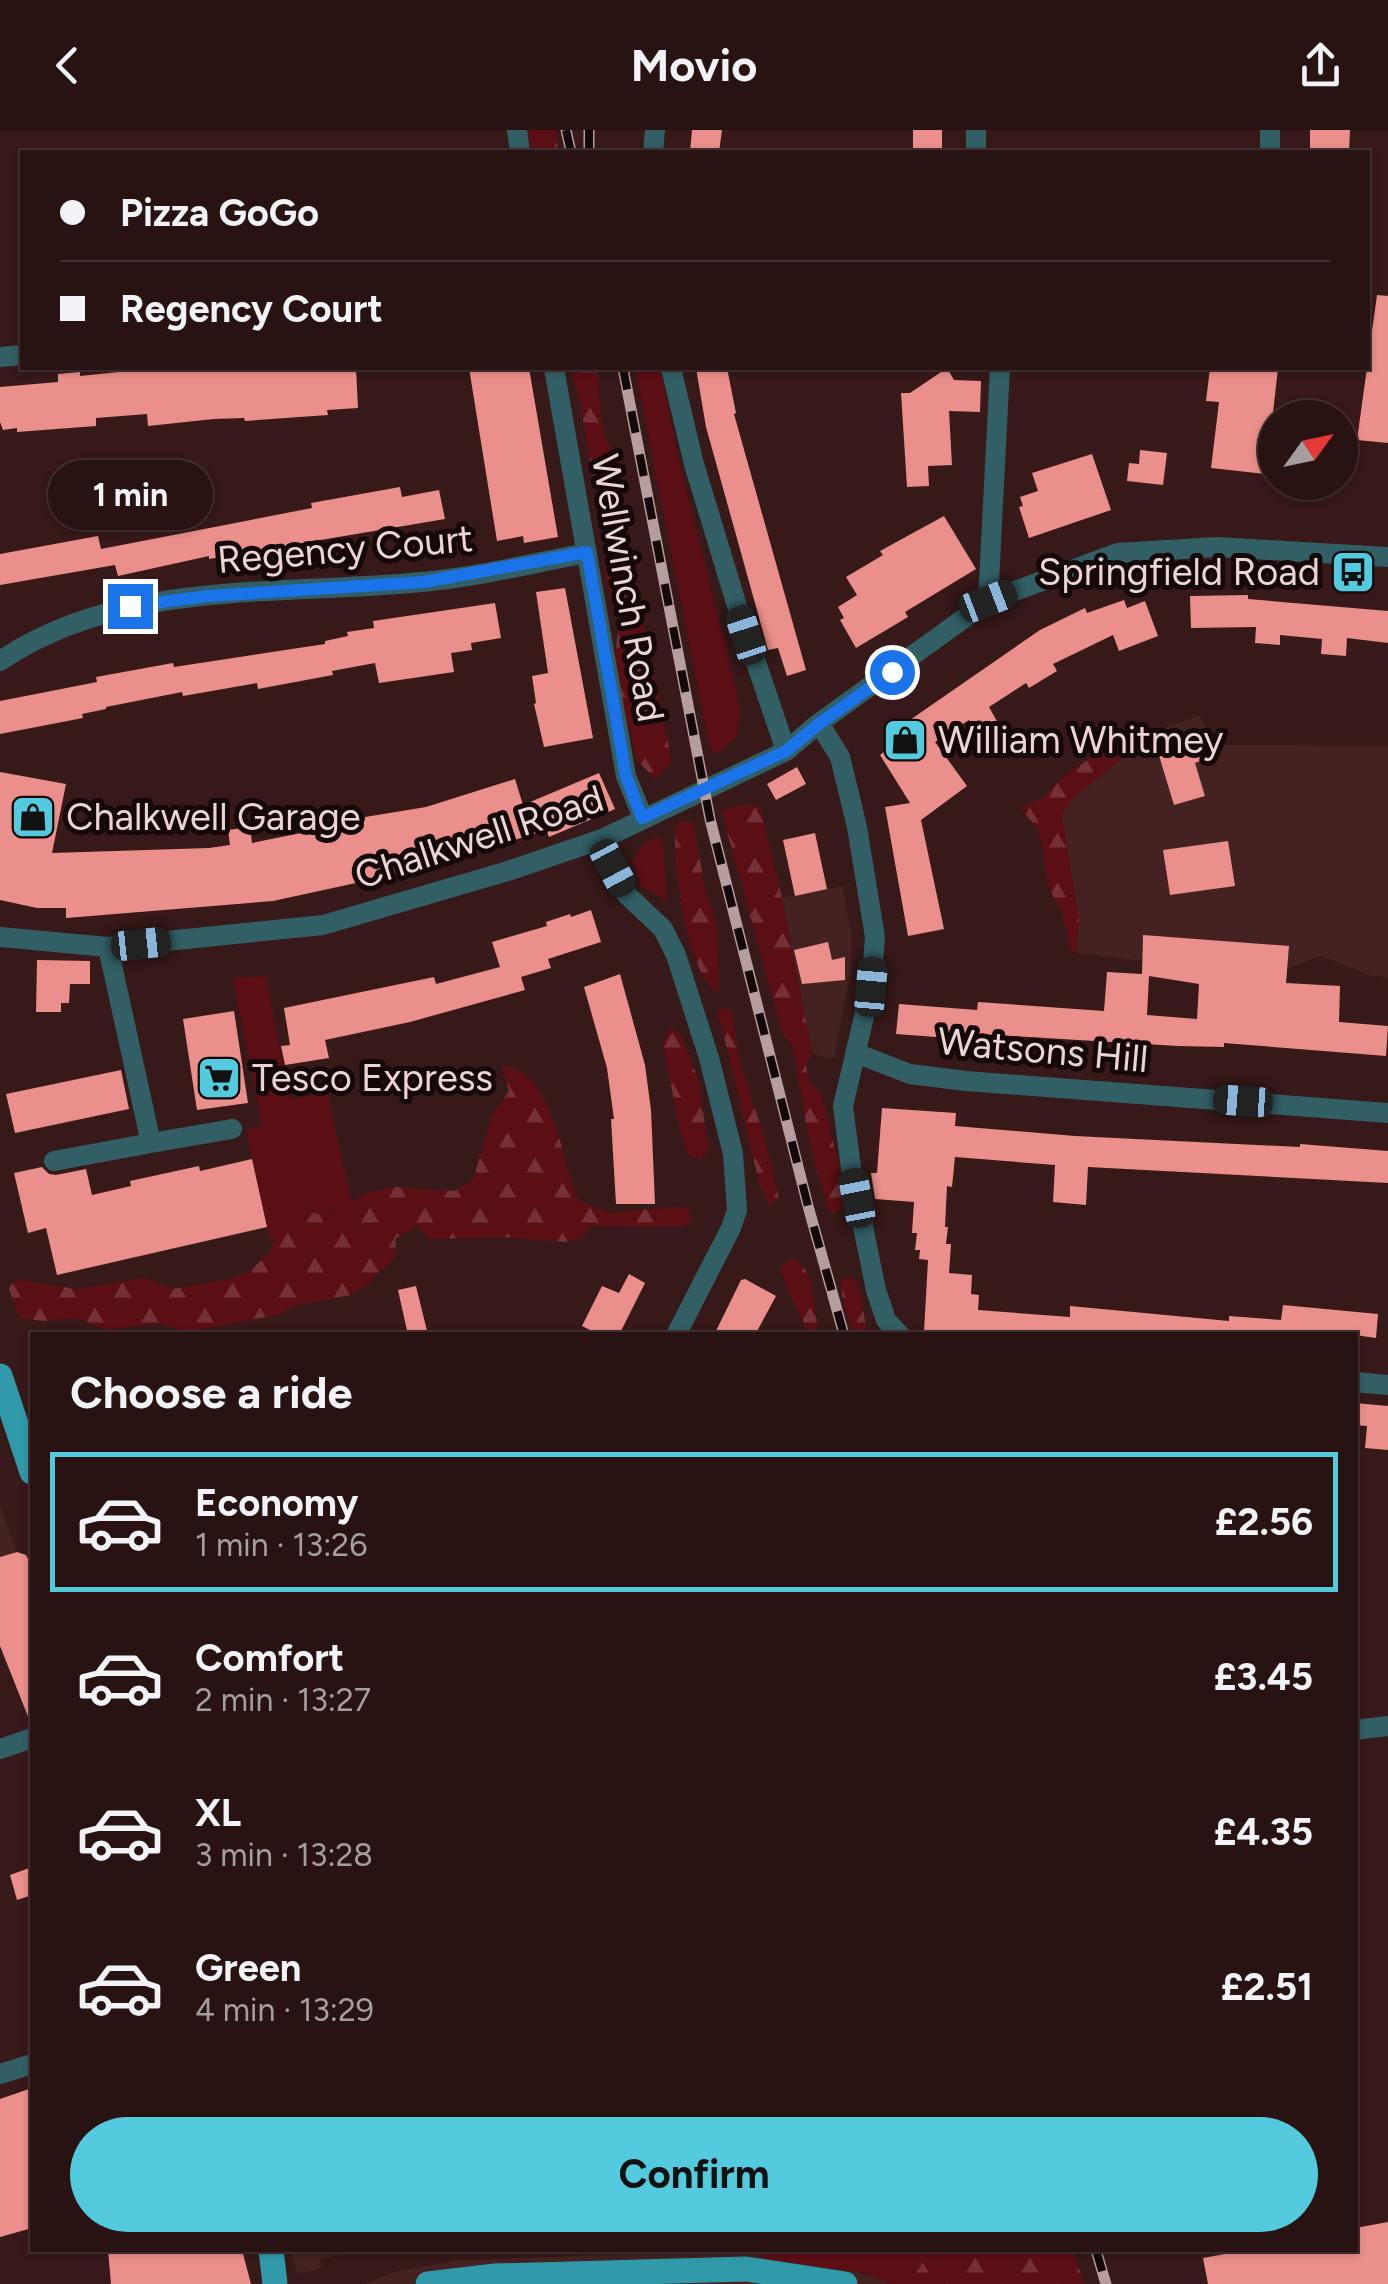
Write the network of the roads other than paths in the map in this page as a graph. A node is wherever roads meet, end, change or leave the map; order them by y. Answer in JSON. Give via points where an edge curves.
{"nodes":[{"id":1,"x":554,"y":370,"type":"edge"},
{"id":2,"x":671,"y":370,"type":"edge"},
{"id":3,"x":1000,"y":370,"type":"edge"},
{"id":4,"x":587,"y":552,"type":"junction"},
{"id":5,"x":1388,"y":557,"type":"edge"},
{"id":6,"x":988,"y":601,"type":"junction"},
{"id":7,"x":0,"y":661,"type":"edge"},
{"id":8,"x":820,"y":723,"type":"junction"},
{"id":9,"x":786,"y":751,"type":"junction"},
{"id":10,"x":642,"y":818,"type":"junction"},
{"id":11,"x":602,"y":840,"type":"junction"},
{"id":12,"x":0,"y":937,"type":"edge"},
{"id":13,"x":108,"y":947,"type":"junction"},
{"id":14,"x":858,"y":1054,"type":"junction"},
{"id":15,"x":1388,"y":1113,"type":"edge"},
{"id":16,"x":232,"y":1128,"type":"dead end"},
{"id":17,"x":150,"y":1143,"type":"junction"},
{"id":18,"x":54,"y":1160,"type":"dead end"},
{"id":19,"x":678,"y":1332,"type":"edge"},
{"id":20,"x":897,"y":1332,"type":"edge"},
{"id":21,"x":0,"y":1376,"type":"edge"},
{"id":22,"x":1358,"y":1382,"type":"edge"},
{"id":23,"x":1388,"y":1385,"type":"edge"},
{"id":24,"x":30,"y":1466,"type":"edge"},
{"id":25,"x":1388,"y":1726,"type":"edge"},
{"id":26,"x":1358,"y":1730,"type":"edge"},
{"id":27,"x":30,"y":1739,"type":"edge"},
{"id":28,"x":0,"y":1748,"type":"edge"},
{"id":29,"x":30,"y":2065,"type":"edge"},
{"id":30,"x":0,"y":2074,"type":"edge"},
{"id":31,"x":274,"y":2266,"type":"edge"},
{"id":32,"x":292,"y":2284,"type":"edge"},
{"id":33,"x":428,"y":2284,"type":"edge"},
{"id":34,"x":845,"y":2284,"type":"edge"}],
"edges":[{"from":1,"to":4,"type":"street","name":"Wellwinch Road"},
{"from":2,"to":9,"type":"street","via":[[694,464]]},
{"from":3,"to":6,"type":"street"},
{"from":4,"to":7,"type":"street","name":"Regency Court","via":[[424,582],[130,606],[30,641]]},
{"from":4,"to":10,"type":"street","name":"Wellwinch Road","via":[[626,776]]},
{"from":5,"to":6,"type":"street","name":"Chalkwell Road","via":[[1216,547],[1118,553]]},
{"from":6,"to":8,"type":"street","name":"Chalkwell Road"},
{"from":8,"to":9,"type":"street","name":"Chalkwell Road"},
{"from":8,"to":14,"type":"street","via":[[840,757],[875,938]]},
{"from":9,"to":10,"type":"street","name":"Chalkwell Road"},
{"from":10,"to":11,"type":"street","name":"Chalkwell Road"},
{"from":11,"to":13,"type":"street","name":"Chalkwell Road","via":[[323,925]]},
{"from":11,"to":19,"type":"street","via":[[626,894],[663,929],[676,955],[734,1154],[732,1228]]},
{"from":12,"to":13,"type":"street","name":"Chalkwell Road"},
{"from":13,"to":17,"type":"street"},
{"from":14,"to":15,"type":"street","name":"Watsons Hill","via":[[910,1074],[947,1079]]},
{"from":14,"to":20,"type":"street","via":[[843,1106],[851,1168],[881,1306]]},
{"from":16,"to":17,"type":"street"},
{"from":17,"to":18,"type":"street"},
{"from":21,"to":24,"type":"main road"},
{"from":22,"to":23,"type":"street"},
{"from":25,"to":26,"type":"street"},
{"from":27,"to":28,"type":"street"},
{"from":29,"to":30,"type":"street"},
{"from":31,"to":32,"type":"main road"},
{"from":33,"to":34,"type":"main road","via":[[746,2269]]}]}
